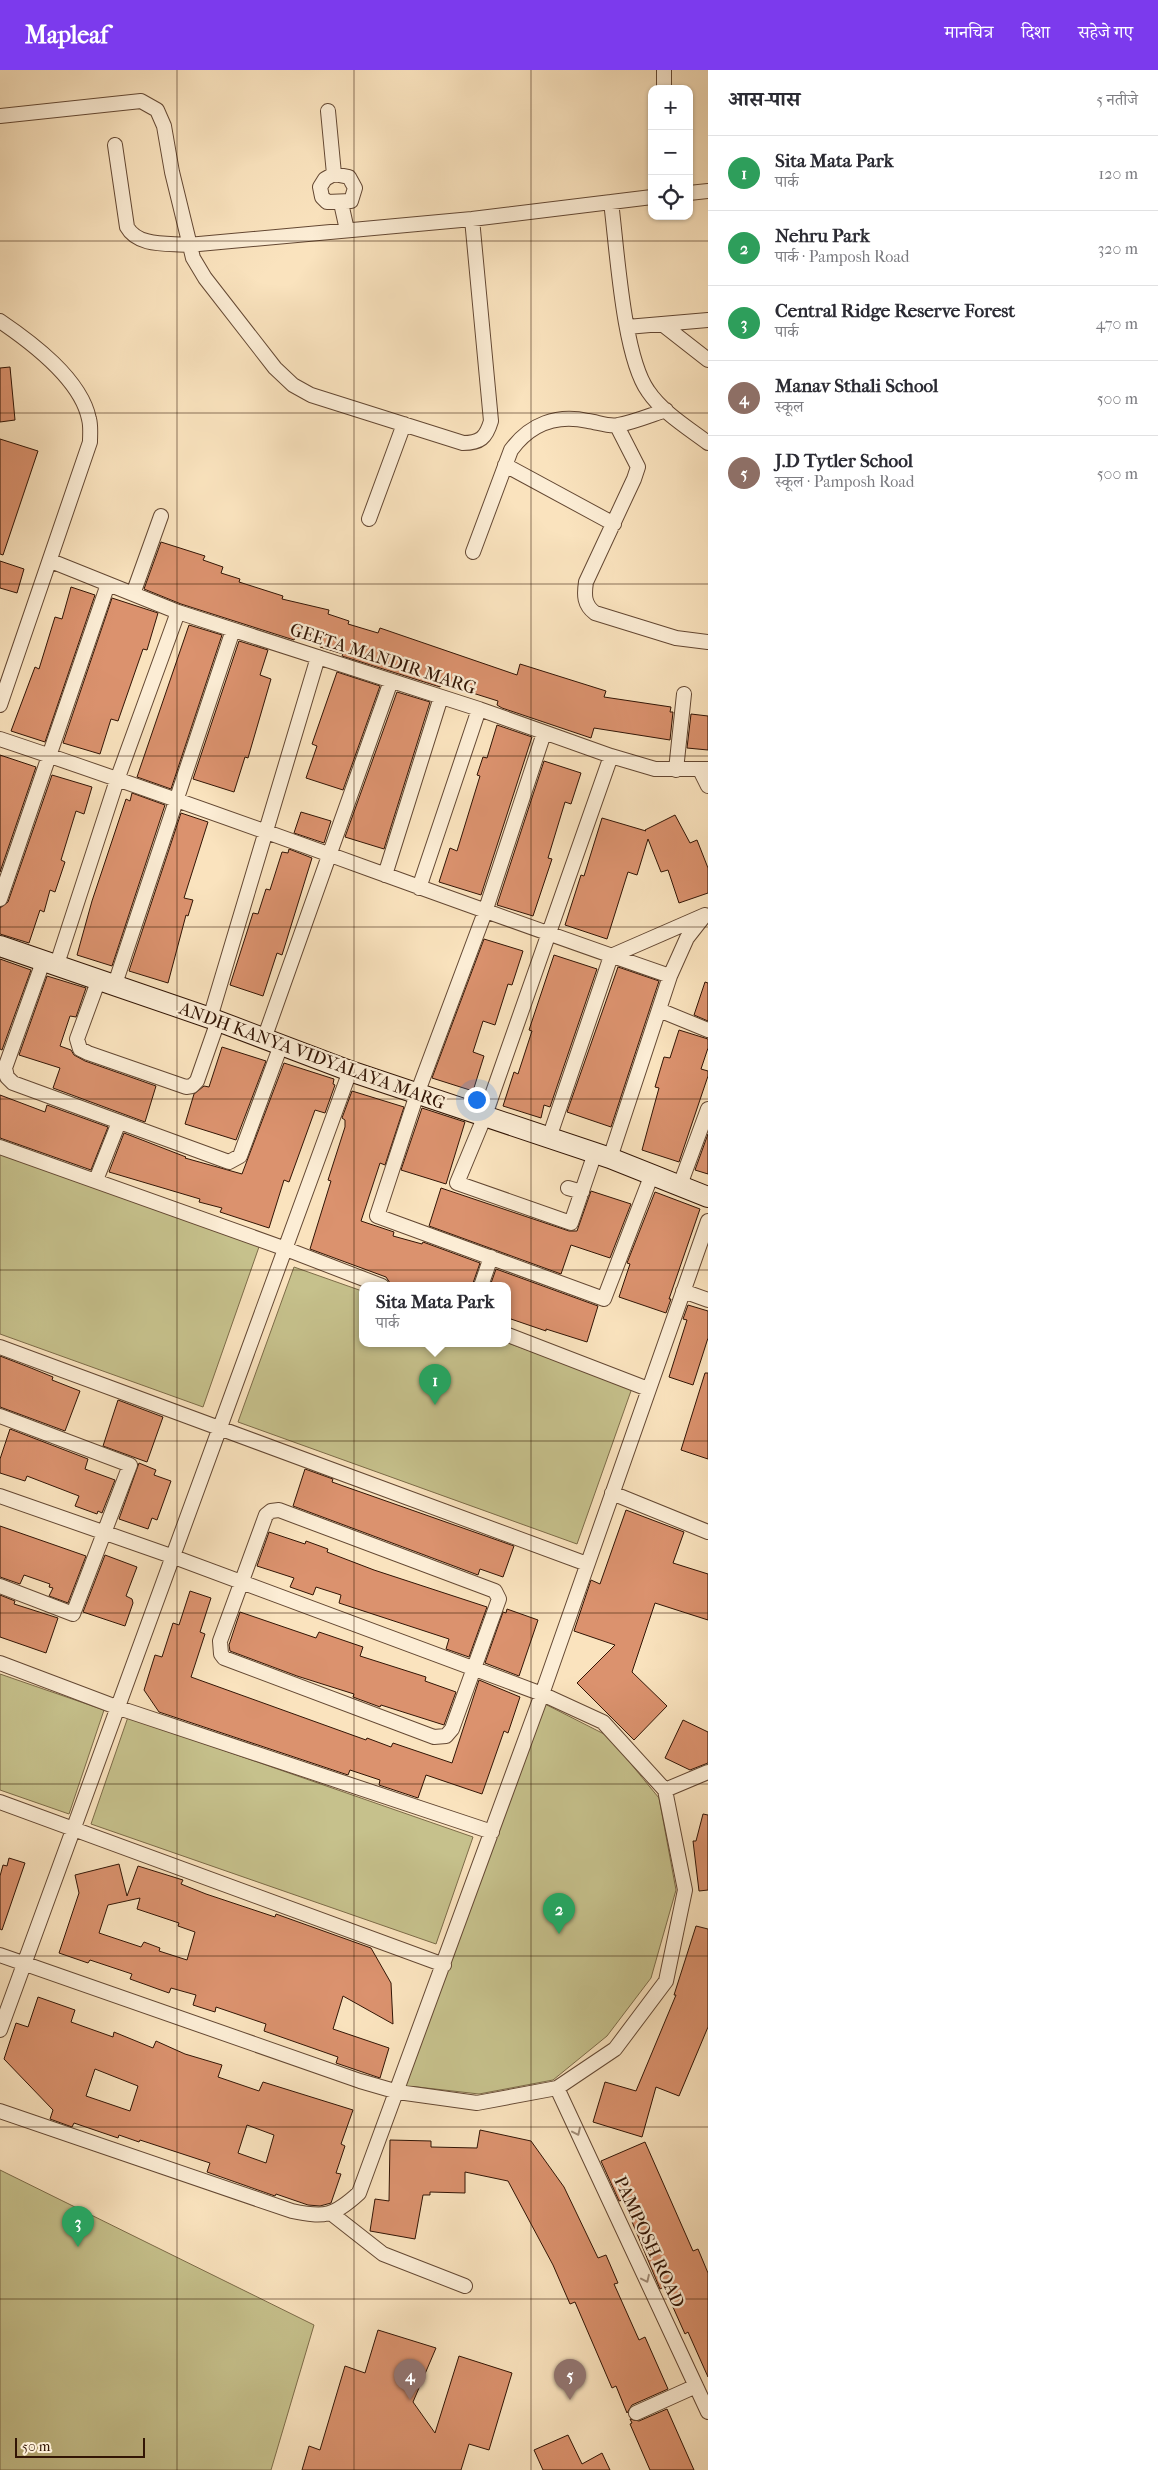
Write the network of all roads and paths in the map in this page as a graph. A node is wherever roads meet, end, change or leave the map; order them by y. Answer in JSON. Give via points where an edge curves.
{"nodes":[{"id":1,"x":664,"y":70,"type":"edge"},
{"id":2,"x":664,"y":85,"type":"edge"},
{"id":3,"x":328,"y":111,"type":"dead end"},
{"id":4,"x":0,"y":116,"type":"edge"},
{"id":5,"x":115,"y":144,"type":"dead end"},
{"id":6,"x":334,"y":174,"type":"junction"},
{"id":7,"x":708,"y":191,"type":"edge"},
{"id":8,"x":693,"y":193,"type":"edge"},
{"id":9,"x":648,"y":197,"type":"edge"},
{"id":10,"x":610,"y":202,"type":"junction"},
{"id":11,"x":341,"y":203,"type":"junction"},
{"id":12,"x":472,"y":219,"type":"junction"},
{"id":13,"x":346,"y":230,"type":"junction"},
{"id":14,"x":188,"y":245,"type":"junction"},
{"id":15,"x":708,"y":320,"type":"edge"},
{"id":16,"x":0,"y":321,"type":"edge"},
{"id":17,"x":662,"y":324,"type":"junction"},
{"id":18,"x":627,"y":327,"type":"junction"},
{"id":19,"x":708,"y":360,"type":"edge"},
{"id":20,"x":666,"y":410,"type":"junction"},
{"id":21,"x":404,"y":424,"type":"junction"},
{"id":22,"x":617,"y":426,"type":"junction"},
{"id":23,"x":708,"y":443,"type":"edge"},
{"id":24,"x":505,"y":465,"type":"junction"},
{"id":25,"x":161,"y":516,"type":"dead end"},
{"id":26,"x":369,"y":519,"type":"dead end"},
{"id":27,"x":614,"y":524,"type":"junction"},
{"id":28,"x":473,"y":552,"type":"dead end"},
{"id":29,"x":51,"y":561,"type":"junction"},
{"id":30,"x":108,"y":584,"type":"junction"},
{"id":31,"x":133,"y":594,"type":"junction"},
{"id":32,"x":178,"y":612,"type":"junction"},
{"id":33,"x":233,"y":630,"type":"junction"},
{"id":34,"x":708,"y":642,"type":"edge"},
{"id":35,"x":318,"y":657,"type":"junction"},
{"id":36,"x":391,"y":681,"type":"junction"},
{"id":37,"x":684,"y":694,"type":"dead end"},
{"id":38,"x":441,"y":697,"type":"junction"},
{"id":39,"x":0,"y":705,"type":"edge"},
{"id":40,"x":479,"y":709,"type":"junction"},
{"id":41,"x":544,"y":733,"type":"junction"},
{"id":42,"x":0,"y":739,"type":"edge"},
{"id":43,"x":50,"y":755,"type":"junction"},
{"id":44,"x":611,"y":756,"type":"junction"},
{"id":45,"x":704,"y":769,"type":"edge"},
{"id":46,"x":676,"y":770,"type":"junction"},
{"id":47,"x":117,"y":780,"type":"junction"},
{"id":48,"x":708,"y":786,"type":"edge"},
{"id":49,"x":177,"y":800,"type":"junction"},
{"id":50,"x":265,"y":830,"type":"junction"},
{"id":51,"x":331,"y":855,"type":"junction"},
{"id":52,"x":386,"y":875,"type":"junction"},
{"id":53,"x":419,"y":888,"type":"junction"},
{"id":54,"x":0,"y":899,"type":"edge"},
{"id":55,"x":485,"y":912,"type":"junction"},
{"id":56,"x":706,"y":913,"type":"edge"},
{"id":57,"x":549,"y":935,"type":"junction"},
{"id":58,"x":0,"y":946,"type":"edge"},
{"id":59,"x":611,"y":956,"type":"junction"},
{"id":60,"x":51,"y":962,"type":"junction"},
{"id":61,"x":670,"y":976,"type":"junction"},
{"id":62,"x":107,"y":982,"type":"junction"},
{"id":63,"x":659,"y":1010,"type":"junction"},
{"id":64,"x":214,"y":1020,"type":"junction"},
{"id":65,"x":708,"y":1030,"type":"edge"},
{"id":66,"x":273,"y":1042,"type":"junction"},
{"id":67,"x":350,"y":1071,"type":"junction"},
{"id":68,"x":417,"y":1094,"type":"junction"},
{"id":69,"x":708,"y":1109,"type":"edge"},
{"id":70,"x":484,"y":1118,"type":"junction"},
{"id":71,"x":119,"y":1122,"type":"junction"},
{"id":72,"x":549,"y":1138,"type":"junction"},
{"id":73,"x":0,"y":1147,"type":"edge"},
{"id":74,"x":603,"y":1156,"type":"junction"},
{"id":75,"x":652,"y":1174,"type":"junction"},
{"id":76,"x":96,"y":1180,"type":"junction"},
{"id":77,"x":680,"y":1185,"type":"junction"},
{"id":78,"x":568,"y":1188,"type":"dead end"},
{"id":79,"x":582,"y":1192,"type":"junction"},
{"id":80,"x":708,"y":1196,"type":"edge"},
{"id":81,"x":708,"y":1221,"type":"edge"},
{"id":82,"x":286,"y":1249,"type":"junction"},
{"id":83,"x":491,"y":1257,"type":"junction"},
{"id":84,"x":372,"y":1282,"type":"edge"},
{"id":85,"x":482,"y":1282,"type":"edge"},
{"id":86,"x":683,"y":1291,"type":"junction"},
{"id":87,"x":708,"y":1300,"type":"edge"},
{"id":88,"x":511,"y":1336,"type":"edge"},
{"id":89,"x":0,"y":1347,"type":"edge"},
{"id":90,"x":648,"y":1389,"type":"junction"},
{"id":91,"x":0,"y":1416,"type":"edge"},
{"id":92,"x":221,"y":1429,"type":"junction"},
{"id":93,"x":612,"y":1493,"type":"junction"},
{"id":94,"x":0,"y":1496,"type":"edge"},
{"id":95,"x":104,"y":1532,"type":"junction"},
{"id":96,"x":708,"y":1532,"type":"edge"},
{"id":97,"x":174,"y":1557,"type":"junction"},
{"id":98,"x":587,"y":1564,"type":"junction"},
{"id":99,"x":240,"y":1583,"type":"junction"},
{"id":100,"x":0,"y":1586,"type":"edge"},
{"id":101,"x":0,"y":1662,"type":"edge"},
{"id":102,"x":472,"y":1668,"type":"junction"},
{"id":103,"x":542,"y":1694,"type":"junction"},
{"id":104,"x":119,"y":1708,"type":"junction"},
{"id":105,"x":708,"y":1772,"type":"edge"},
{"id":106,"x":665,"y":1790,"type":"junction"},
{"id":107,"x":0,"y":1802,"type":"edge"},
{"id":108,"x":74,"y":1830,"type":"junction"},
{"id":109,"x":492,"y":1832,"type":"junction"},
{"id":110,"x":0,"y":1955,"type":"edge"},
{"id":111,"x":24,"y":1963,"type":"junction"},
{"id":112,"x":444,"y":1965,"type":"junction"},
{"id":113,"x":0,"y":2030,"type":"edge"},
{"id":114,"x":557,"y":2088,"type":"junction"},
{"id":115,"x":398,"y":2092,"type":"junction"},
{"id":116,"x":0,"y":2111,"type":"edge"},
{"id":117,"x":332,"y":2214,"type":"junction"},
{"id":118,"x":465,"y":2286,"type":"dead end"},
{"id":119,"x":696,"y":2386,"type":"junction"},
{"id":120,"x":636,"y":2412,"type":"dead end"},
{"id":121,"x":708,"y":2412,"type":"edge"}],
"edges":[{"from":1,"to":2,"type":"street"},
{"from":3,"to":6,"type":"street"},
{"from":4,"to":14,"type":"street","via":[[141,101],[157,110],[164,126]]},
{"from":5,"to":14,"type":"street","via":[[130,234],[143,241]]},
{"from":6,"to":11,"type":"street","via":[[320,187],[322,197],[327,202]]},
{"from":6,"to":11,"type":"street","via":[[349,177],[355,188],[351,201]]},
{"from":7,"to":8,"type":"street"},
{"from":9,"to":10,"type":"street"},
{"from":10,"to":12,"type":"street"},
{"from":10,"to":18,"type":"street"},
{"from":11,"to":13,"type":"street"},
{"from":12,"to":13,"type":"street"},
{"from":12,"to":21,"type":"street","via":[[491,422],[486,436],[476,443],[463,443]]},
{"from":13,"to":14,"type":"street"},
{"from":14,"to":21,"type":"street","via":[[205,278],[275,368],[293,385],[311,395]]},
{"from":15,"to":17,"type":"street"},
{"from":16,"to":29,"type":"street","via":[[57,366],[80,396],[89,418],[90,442]]},
{"from":17,"to":18,"type":"street"},
{"from":17,"to":19,"type":"street"},
{"from":18,"to":20,"type":"street","via":[[642,383]]},
{"from":20,"to":22,"type":"street"},
{"from":20,"to":23,"type":"street"},
{"from":21,"to":26,"type":"street"},
{"from":22,"to":24,"type":"street","via":[[570,417],[542,424],[520,436]]},
{"from":22,"to":27,"type":"street","via":[[638,467]]},
{"from":24,"to":27,"type":"street"},
{"from":24,"to":28,"type":"street"},
{"from":25,"to":31,"type":"street"},
{"from":27,"to":34,"type":"street","via":[[586,582],[588,609],[676,638]]},
{"from":29,"to":30,"type":"street","name":"GEETA MANDIR MARG"},
{"from":29,"to":39,"type":"street"},
{"from":30,"to":31,"type":"street","name":"GEETA MANDIR MARG"},
{"from":30,"to":43,"type":"street"},
{"from":31,"to":32,"type":"street","name":"GEETA MANDIR MARG"},
{"from":32,"to":33,"type":"street","name":"GEETA MANDIR MARG"},
{"from":32,"to":47,"type":"street"},
{"from":33,"to":35,"type":"street","name":"GEETA MANDIR MARG"},
{"from":33,"to":49,"type":"street"},
{"from":35,"to":36,"type":"street","name":"GEETA MANDIR MARG"},
{"from":35,"to":50,"type":"street"},
{"from":36,"to":38,"type":"street","name":"GEETA MANDIR MARG"},
{"from":36,"to":51,"type":"street"},
{"from":37,"to":46,"type":"street"},
{"from":38,"to":40,"type":"street","name":"GEETA MANDIR MARG"},
{"from":38,"to":52,"type":"street"},
{"from":40,"to":41,"type":"street","name":"GEETA MANDIR MARG"},
{"from":40,"to":53,"type":"street"},
{"from":41,"to":44,"type":"street","name":"GEETA MANDIR MARG"},
{"from":41,"to":55,"type":"street"},
{"from":42,"to":43,"type":"street"},
{"from":43,"to":47,"type":"street"},
{"from":43,"to":54,"type":"street"},
{"from":44,"to":46,"type":"street","name":"GEETA MANDIR MARG","via":[[655,769]]},
{"from":44,"to":57,"type":"street"},
{"from":45,"to":46,"type":"street","name":"GEETA MANDIR MARG"},
{"from":45,"to":48,"type":"street"},
{"from":47,"to":49,"type":"street"},
{"from":47,"to":60,"type":"street"},
{"from":49,"to":50,"type":"street"},
{"from":49,"to":62,"type":"street"},
{"from":50,"to":51,"type":"street"},
{"from":50,"to":64,"type":"street"},
{"from":51,"to":52,"type":"street"},
{"from":51,"to":66,"type":"street"},
{"from":52,"to":53,"type":"street"},
{"from":53,"to":55,"type":"street"},
{"from":55,"to":57,"type":"street"},
{"from":55,"to":68,"type":"street"},
{"from":56,"to":59,"type":"street"},
{"from":56,"to":61,"type":"street","via":[[687,938]]},
{"from":57,"to":59,"type":"street"},
{"from":57,"to":70,"type":"street"},
{"from":58,"to":60,"type":"street","name":"ANDH KANYA VIDYALAYA MARG"},
{"from":59,"to":61,"type":"street"},
{"from":59,"to":72,"type":"street"},
{"from":60,"to":62,"type":"street","name":"ANDH KANYA VIDYALAYA MARG"},
{"from":60,"to":71,"type":"street","via":[[6,1068],[7,1077],[13,1084]]},
{"from":61,"to":63,"type":"street"},
{"from":62,"to":64,"type":"street","name":"ANDH KANYA VIDYALAYA MARG"},
{"from":62,"to":64,"type":"street","via":[[77,1039],[80,1048],[88,1053],[186,1087],[192,1086],[198,1080]]},
{"from":63,"to":65,"type":"street"},
{"from":63,"to":74,"type":"street"},
{"from":64,"to":66,"type":"street","name":"ANDH KANYA VIDYALAYA MARG"},
{"from":66,"to":67,"type":"street","name":"ANDH KANYA VIDYALAYA MARG"},
{"from":66,"to":71,"type":"street","via":[[240,1156],[235,1161],[229,1162]]},
{"from":67,"to":68,"type":"street","name":"ANDH KANYA VIDYALAYA MARG"},
{"from":67,"to":82,"type":"street"},
{"from":68,"to":70,"type":"street","name":"ANDH KANYA VIDYALAYA MARG"},
{"from":68,"to":83,"type":"street","via":[[377,1216]]},
{"from":69,"to":77,"type":"street"},
{"from":70,"to":72,"type":"street","name":"ANDH KANYA VIDYALAYA MARG"},
{"from":70,"to":79,"type":"street","via":[[457,1183],[571,1223]]},
{"from":71,"to":76,"type":"street"},
{"from":72,"to":74,"type":"street","name":"ANDH KANYA VIDYALAYA MARG"},
{"from":73,"to":76,"type":"street"},
{"from":74,"to":75,"type":"street","name":"ANDH KANYA VIDYALAYA MARG"},
{"from":74,"to":79,"type":"street"},
{"from":75,"to":77,"type":"street","name":"ANDH KANYA VIDYALAYA MARG"},
{"from":75,"to":83,"type":"street","via":[[604,1299]]},
{"from":76,"to":82,"type":"street"},
{"from":77,"to":80,"type":"street","name":"ANDH KANYA VIDYALAYA MARG"},
{"from":78,"to":79,"type":"street"},
{"from":81,"to":86,"type":"street"},
{"from":82,"to":84,"type":"street"},
{"from":82,"to":92,"type":"street"},
{"from":83,"to":85,"type":"street"},
{"from":86,"to":87,"type":"street"},
{"from":86,"to":90,"type":"street"},
{"from":88,"to":90,"type":"street"},
{"from":89,"to":92,"type":"street"},
{"from":90,"to":93,"type":"street"},
{"from":91,"to":95,"type":"street","via":[[130,1465]]},
{"from":92,"to":97,"type":"street"},
{"from":92,"to":98,"type":"street"},
{"from":93,"to":96,"type":"street"},
{"from":93,"to":98,"type":"street"},
{"from":94,"to":95,"type":"street"},
{"from":95,"to":97,"type":"street"},
{"from":95,"to":100,"type":"street","via":[[74,1614]]},
{"from":97,"to":99,"type":"street"},
{"from":97,"to":104,"type":"street"},
{"from":98,"to":103,"type":"street"},
{"from":99,"to":102,"type":"street"},
{"from":99,"to":102,"type":"street","via":[[220,1641],[224,1658],[434,1737],[446,1736],[452,1729]]},
{"from":99,"to":102,"type":"street","via":[[266,1514],[279,1510],[495,1591],[499,1599]]},
{"from":101,"to":104,"type":"street"},
{"from":102,"to":103,"type":"street"},
{"from":103,"to":106,"type":"street","via":[[603,1722]]},
{"from":103,"to":109,"type":"street"},
{"from":104,"to":108,"type":"street"},
{"from":104,"to":109,"type":"street"},
{"from":105,"to":106,"type":"street"},
{"from":106,"to":114,"type":"street","via":[[685,1890],[666,1982],[615,2049]]},
{"from":107,"to":108,"type":"street"},
{"from":108,"to":111,"type":"street"},
{"from":108,"to":112,"type":"street"},
{"from":109,"to":112,"type":"street"},
{"from":110,"to":111,"type":"street"},
{"from":111,"to":113,"type":"street"},
{"from":111,"to":115,"type":"street","via":[[309,2064]]},
{"from":112,"to":115,"type":"street"},
{"from":114,"to":115,"type":"street","via":[[478,2103]]},
{"from":114,"to":119,"type":"street","name":"PAMPOSH ROAD","one_way":true},
{"from":115,"to":117,"type":"street","via":[[359,2194]]},
{"from":116,"to":117,"type":"street","via":[[292,2211],[314,2216]]},
{"from":117,"to":118,"type":"street","via":[[383,2254]]},
{"from":119,"to":120,"type":"street"},
{"from":119,"to":121,"type":"street","name":"PAMPOSH ROAD"}]}
